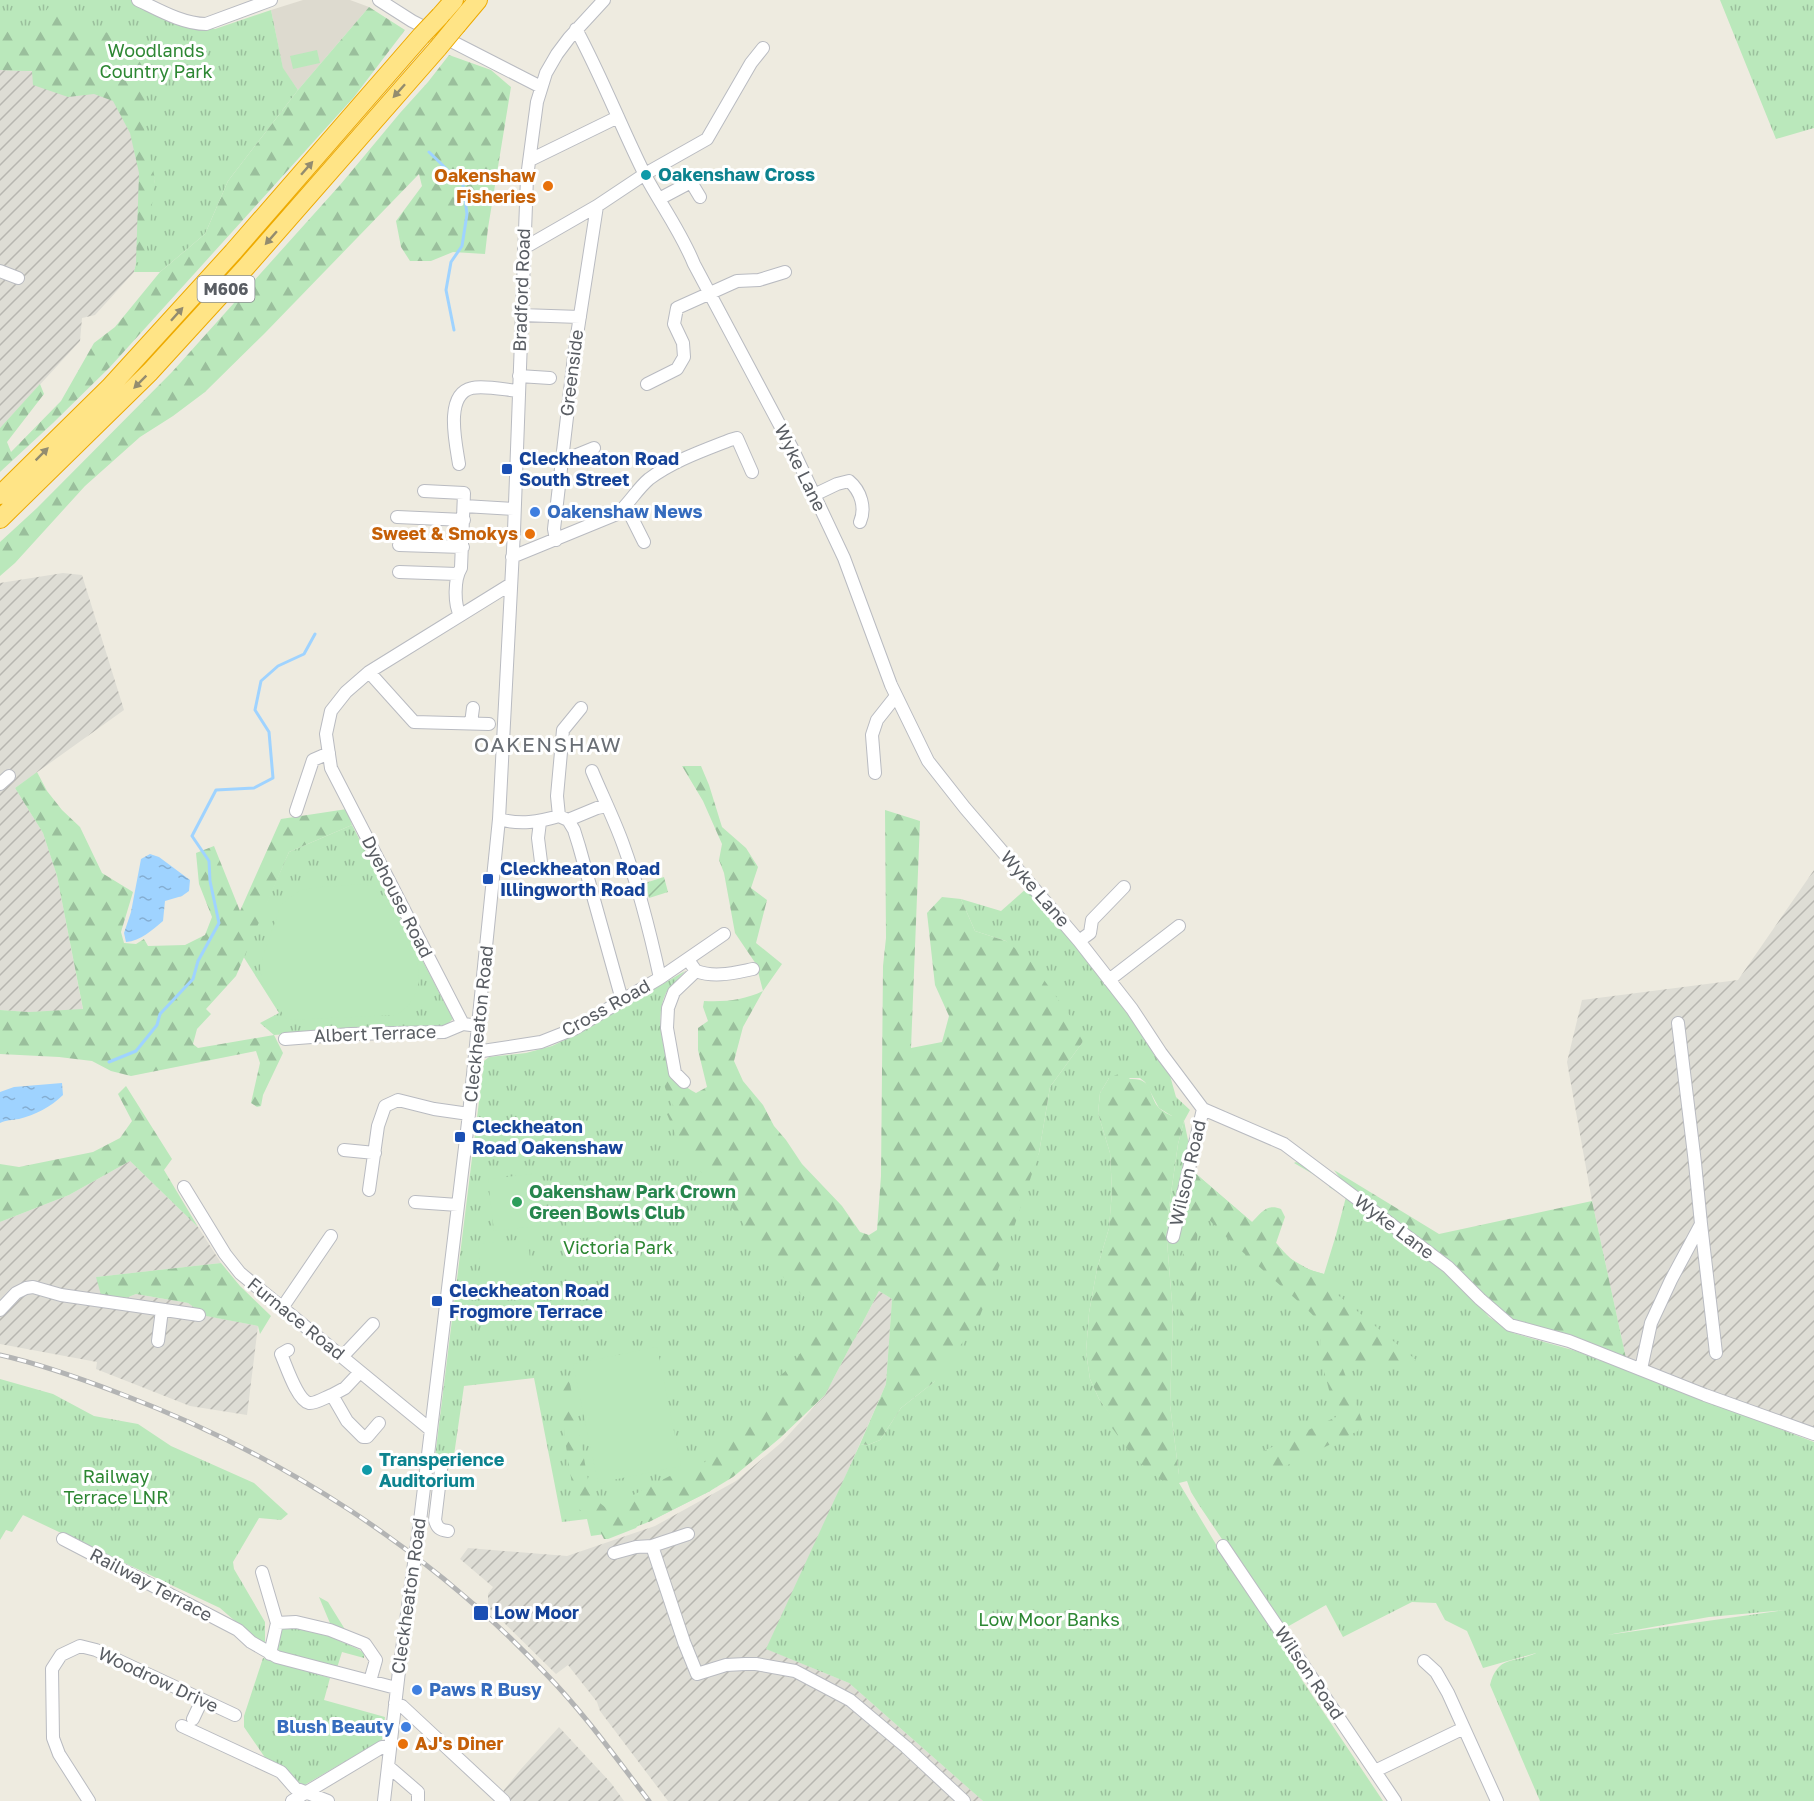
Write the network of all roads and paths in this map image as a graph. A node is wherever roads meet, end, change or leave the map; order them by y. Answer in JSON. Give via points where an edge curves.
{"nodes":[{"id":1,"x":271,"y":0,"type":"edge"},
{"id":2,"x":379,"y":0,"type":"edge"},
{"id":3,"x":454,"y":0,"type":"edge"},
{"id":4,"x":478,"y":0,"type":"edge"},
{"id":5,"x":604,"y":0,"type":"edge"},
{"id":6,"x":142,"y":1,"type":"edge"},
{"id":7,"x":247,"y":4,"type":"edge"},
{"id":8,"x":576,"y":30,"type":"junction"},
{"id":9,"x":763,"y":48,"type":"dead end"},
{"id":10,"x":541,"y":87,"type":"junction"},
{"id":11,"x":618,"y":117,"type":"junction"},
{"id":12,"x":530,"y":160,"type":"junction"},
{"id":13,"x":645,"y":174,"type":"junction"},
{"id":14,"x":700,"y":197,"type":"dead end"},
{"id":15,"x":659,"y":199,"type":"junction"},
{"id":16,"x":597,"y":206,"type":"junction"},
{"id":17,"x":524,"y":248,"type":"junction"},
{"id":18,"x":0,"y":271,"type":"edge"},
{"id":19,"x":785,"y":272,"type":"dead end"},
{"id":20,"x":18,"y":278,"type":"dead end"},
{"id":21,"x":710,"y":293,"type":"junction"},
{"id":22,"x":521,"y":315,"type":"junction"},
{"id":23,"x":580,"y":317,"type":"junction"},
{"id":24,"x":519,"y":376,"type":"junction"},
{"id":25,"x":550,"y":378,"type":"dead end"},
{"id":26,"x":647,"y":384,"type":"dead end"},
{"id":27,"x":519,"y":391,"type":"junction"},
{"id":28,"x":594,"y":448,"type":"dead end"},
{"id":29,"x":562,"y":461,"type":"junction"},
{"id":30,"x":459,"y":464,"type":"dead end"},
{"id":31,"x":752,"y":472,"type":"dead end"},
{"id":32,"x":424,"y":491,"type":"dead end"},
{"id":33,"x":0,"y":495,"type":"edge"},
{"id":34,"x":814,"y":495,"type":"junction"},
{"id":35,"x":465,"y":506,"type":"junction"},
{"id":36,"x":626,"y":506,"type":"junction"},
{"id":37,"x":514,"y":509,"type":"junction"},
{"id":38,"x":397,"y":517,"type":"dead end"},
{"id":39,"x":0,"y":519,"type":"edge"},
{"id":40,"x":464,"y":520,"type":"junction"},
{"id":41,"x":860,"y":522,"type":"dead end"},
{"id":42,"x":514,"y":531,"type":"joint"},
{"id":43,"x":556,"y":540,"type":"junction"},
{"id":44,"x":644,"y":542,"type":"dead end"},
{"id":45,"x":399,"y":545,"type":"dead end"},
{"id":46,"x":463,"y":547,"type":"junction"},
{"id":47,"x":512,"y":557,"type":"junction"},
{"id":48,"x":399,"y":572,"type":"dead end"},
{"id":49,"x":457,"y":574,"type":"junction"},
{"id":50,"x":511,"y":584,"type":"junction"},
{"id":51,"x":460,"y":615,"type":"junction"},
{"id":52,"x":369,"y":672,"type":"junction"},
{"id":53,"x":896,"y":696,"type":"junction"},
{"id":54,"x":473,"y":708,"type":"dead end"},
{"id":55,"x":581,"y":708,"type":"dead end"},
{"id":56,"x":471,"y":723,"type":"junction"},
{"id":57,"x":489,"y":724,"type":"dead end"},
{"id":58,"x":329,"y":753,"type":"junction"},
{"id":59,"x":592,"y":771,"type":"dead end"},
{"id":60,"x":875,"y":773,"type":"dead end"},
{"id":61,"x":607,"y":806,"type":"junction"},
{"id":62,"x":296,"y":811,"type":"dead end"},
{"id":63,"x":564,"y":818,"type":"junction"},
{"id":64,"x":499,"y":819,"type":"junction"},
{"id":65,"x":540,"y":822,"type":"junction"},
{"id":66,"x":542,"y":870,"type":"dead end"},
{"id":67,"x":1124,"y":887,"type":"dead end"},
{"id":68,"x":1179,"y":926,"type":"dead end"},
{"id":69,"x":724,"y":934,"type":"dead end"},
{"id":70,"x":1079,"y":941,"type":"junction"},
{"id":71,"x":688,"y":958,"type":"junction"},
{"id":72,"x":753,"y":969,"type":"dead end"},
{"id":73,"x":696,"y":971,"type":"junction"},
{"id":74,"x":660,"y":978,"type":"junction"},
{"id":75,"x":1109,"y":980,"type":"junction"},
{"id":76,"x":622,"y":1000,"type":"junction"},
{"id":77,"x":1678,"y":1023,"type":"dead end"},
{"id":78,"x":463,"y":1024,"type":"junction"},
{"id":79,"x":479,"y":1026,"type":"junction"},
{"id":80,"x":285,"y":1039,"type":"dead end"},
{"id":81,"x":476,"y":1052,"type":"junction"},
{"id":82,"x":684,"y":1082,"type":"dead end"},
{"id":83,"x":1203,"y":1109,"type":"junction"},
{"id":84,"x":469,"y":1114,"type":"junction"},
{"id":85,"x":344,"y":1150,"type":"dead end"},
{"id":86,"x":375,"y":1153,"type":"junction"},
{"id":87,"x":184,"y":1187,"type":"dead end"},
{"id":88,"x":369,"y":1190,"type":"dead end"},
{"id":89,"x":415,"y":1202,"type":"dead end"},
{"id":90,"x":458,"y":1205,"type":"junction"},
{"id":91,"x":1701,"y":1224,"type":"junction"},
{"id":92,"x":331,"y":1236,"type":"dead end"},
{"id":93,"x":1173,"y":1237,"type":"dead end"},
{"id":94,"x":282,"y":1308,"type":"junction"},
{"id":95,"x":0,"y":1310,"type":"edge"},
{"id":96,"x":162,"y":1310,"type":"junction"},
{"id":97,"x":199,"y":1315,"type":"dead end"},
{"id":98,"x":373,"y":1324,"type":"dead end"},
{"id":99,"x":158,"y":1341,"type":"dead end"},
{"id":100,"x":288,"y":1350,"type":"dead end"},
{"id":101,"x":1716,"y":1353,"type":"dead end"},
{"id":102,"x":342,"y":1357,"type":"junction"},
{"id":103,"x":1641,"y":1369,"type":"junction"},
{"id":104,"x":360,"y":1372,"type":"junction"},
{"id":105,"x":332,"y":1395,"type":"junction"},
{"id":106,"x":379,"y":1423,"type":"dead end"},
{"id":107,"x":431,"y":1430,"type":"junction"},
{"id":108,"x":1814,"y":1434,"type":"edge"},
{"id":109,"x":427,"y":1464,"type":"junction"},
{"id":110,"x":448,"y":1531,"type":"dead end"},
{"id":111,"x":688,"y":1534,"type":"dead end"},
{"id":112,"x":63,"y":1539,"type":"dead end"},
{"id":113,"x":652,"y":1546,"type":"junction"},
{"id":114,"x":1223,"y":1546,"type":"dead end"},
{"id":115,"x":614,"y":1554,"type":"dead end"},
{"id":116,"x":262,"y":1572,"type":"dead end"},
{"id":117,"x":277,"y":1623,"type":"junction"},
{"id":118,"x":270,"y":1653,"type":"junction"},
{"id":119,"x":1424,"y":1661,"type":"dead end"},
{"id":120,"x":370,"y":1681,"type":"junction"},
{"id":121,"x":396,"y":1688,"type":"junction"},
{"id":122,"x":201,"y":1700,"type":"junction"},
{"id":123,"x":395,"y":1703,"type":"junction"},
{"id":124,"x":235,"y":1715,"type":"dead end"},
{"id":125,"x":193,"y":1719,"type":"dead end"},
{"id":126,"x":182,"y":1726,"type":"dead end"},
{"id":127,"x":1464,"y":1728,"type":"junction"},
{"id":128,"x":390,"y":1747,"type":"junction"},
{"id":129,"x":388,"y":1767,"type":"junction"},
{"id":130,"x":1375,"y":1771,"type":"junction"},
{"id":131,"x":307,"y":1792,"type":"junction"},
{"id":132,"x":89,"y":1801,"type":"edge"},
{"id":133,"x":292,"y":1801,"type":"edge"},
{"id":134,"x":328,"y":1801,"type":"edge"},
{"id":135,"x":384,"y":1801,"type":"edge"},
{"id":136,"x":417,"y":1801,"type":"edge"},
{"id":137,"x":504,"y":1801,"type":"edge"},
{"id":138,"x":964,"y":1801,"type":"edge"},
{"id":139,"x":1395,"y":1801,"type":"edge"},
{"id":140,"x":1497,"y":1801,"type":"edge"}],
"edges":[{"from":1,"to":7,"type":"street"},
{"from":2,"to":10,"type":"street"},
{"from":33,"to":3,"type":"highway","number":"M606","one_way":true,"bridge":true,"via":[[110,388]]},
{"from":4,"to":39,"type":"highway","number":"M606","one_way":true,"bridge":true,"via":[[150,372]]},
{"from":5,"to":8,"type":"street","name":"Bradford Road"},
{"from":6,"to":7,"type":"street","via":[[198,24],[206,24]]},
{"from":8,"to":10,"type":"street","name":"Bradford Road","via":[[557,54]]},
{"from":8,"to":11,"type":"street","name":"Wyke Lane"},
{"from":9,"to":13,"type":"street","via":[[707,139]]},
{"from":10,"to":12,"type":"street","name":"Bradford Road"},
{"from":11,"to":12,"type":"street"},
{"from":11,"to":13,"type":"street","name":"Wyke Lane"},
{"from":12,"to":17,"type":"street","name":"Bradford Road"},
{"from":13,"to":15,"type":"street","name":"Wyke Lane"},
{"from":13,"to":16,"type":"street"},
{"from":14,"to":15,"type":"street","via":[[691,182]]},
{"from":15,"to":21,"type":"street","name":"Wyke Lane"},
{"from":16,"to":17,"type":"street"},
{"from":16,"to":23,"type":"street","name":"Greenside"},
{"from":17,"to":22,"type":"street","name":"Bradford Road"},
{"from":18,"to":20,"type":"street"},
{"from":19,"to":21,"type":"street","via":[[759,280],[737,281]]},
{"from":21,"to":26,"type":"street","via":[[677,308],[674,324],[683,343],[684,357],[677,369]]},
{"from":21,"to":34,"type":"street","name":"Wyke Lane"},
{"from":22,"to":23,"type":"street"},
{"from":22,"to":24,"type":"street","name":"Bradford Road"},
{"from":23,"to":29,"type":"street","name":"Greenside"},
{"from":24,"to":25,"type":"street"},
{"from":24,"to":27,"type":"street","name":"Bradford Road"},
{"from":27,"to":30,"type":"street","via":[[471,388],[459,395],[454,409]]},
{"from":27,"to":37,"type":"street","name":"Bradford Road"},
{"from":28,"to":29,"type":"street"},
{"from":29,"to":43,"type":"street","name":"Greenside"},
{"from":31,"to":36,"type":"street","via":[[737,438],[671,465],[647,481]]},
{"from":32,"to":35,"type":"street","via":[[464,493]]},
{"from":34,"to":41,"type":"street","via":[[849,481],[864,510]]},
{"from":34,"to":53,"type":"street","name":"Wyke Lane","via":[[844,558]]},
{"from":35,"to":37,"type":"street"},
{"from":35,"to":40,"type":"street"},
{"from":36,"to":43,"type":"street"},
{"from":36,"to":44,"type":"street"},
{"from":37,"to":42,"type":"street","name":"Bradford Road"},
{"from":38,"to":40,"type":"street"},
{"from":40,"to":46,"type":"street"},
{"from":42,"to":47,"type":"street","name":"Cleckheaton Road"},
{"from":43,"to":47,"type":"street"},
{"from":45,"to":46,"type":"street"},
{"from":46,"to":49,"type":"street"},
{"from":47,"to":50,"type":"street","name":"Cleckheaton Road"},
{"from":48,"to":49,"type":"street"},
{"from":49,"to":51,"type":"street","via":[[456,608]]},
{"from":50,"to":51,"type":"street","name":"Dyehouse Road"},
{"from":50,"to":64,"type":"street","name":"Cleckheaton Road"},
{"from":51,"to":52,"type":"street","name":"Dyehouse Road"},
{"from":52,"to":56,"type":"street","via":[[414,722]]},
{"from":52,"to":58,"type":"street","name":"Dyehouse Road","via":[[331,711],[326,734]]},
{"from":53,"to":60,"type":"street","via":[[877,720],[872,735]]},
{"from":53,"to":70,"type":"street","name":"Wyke Lane","via":[[939,776]]},
{"from":54,"to":56,"type":"street"},
{"from":55,"to":63,"type":"street","via":[[563,730],[557,796]]},
{"from":56,"to":57,"type":"street"},
{"from":58,"to":62,"type":"street","via":[[313,760]]},
{"from":58,"to":78,"type":"street","name":"Dyehouse Road","via":[[331,768]]},
{"from":59,"to":61,"type":"street"},
{"from":61,"to":63,"type":"street"},
{"from":61,"to":74,"type":"street","via":[[645,911]]},
{"from":63,"to":65,"type":"street"},
{"from":63,"to":76,"type":"street","via":[[576,838]]},
{"from":64,"to":65,"type":"street"},
{"from":64,"to":79,"type":"street","name":"Cleckheaton Road"},
{"from":65,"to":66,"type":"street"},
{"from":67,"to":70,"type":"street","via":[[1092,920],[1090,933]]},
{"from":68,"to":75,"type":"street"},
{"from":69,"to":71,"type":"street","name":"Cross Road"},
{"from":70,"to":75,"type":"street","name":"Wyke Lane"},
{"from":71,"to":73,"type":"street"},
{"from":71,"to":74,"type":"street","name":"Cross Road"},
{"from":72,"to":73,"type":"street","via":[[724,975]]},
{"from":73,"to":82,"type":"street","via":[[674,992],[668,1008],[671,1055],[675,1073]]},
{"from":74,"to":76,"type":"street","name":"Cross Road"},
{"from":75,"to":83,"type":"street","name":"Wyke Lane"},
{"from":76,"to":81,"type":"street","name":"Cross Road","via":[[574,1029],[542,1042]]},
{"from":77,"to":91,"type":"street"},
{"from":78,"to":79,"type":"street"},
{"from":78,"to":80,"type":"street","name":"Albert Terrace","via":[[444,1032]]},
{"from":79,"to":81,"type":"street","name":"Cleckheaton Road"},
{"from":81,"to":84,"type":"street","name":"Cleckheaton Road"},
{"from":83,"to":93,"type":"street","name":"Wilson Road"},
{"from":83,"to":103,"type":"street","name":"Wyke Lane","via":[[1284,1144],[1448,1267],[1510,1325],[1569,1341]]},
{"from":84,"to":86,"type":"street","via":[[398,1100],[385,1106]]},
{"from":84,"to":90,"type":"street","name":"Cleckheaton Road"},
{"from":85,"to":86,"type":"street"},
{"from":86,"to":88,"type":"street"},
{"from":87,"to":94,"type":"street","name":"Furnace Road","via":[[240,1273]]},
{"from":89,"to":90,"type":"street"},
{"from":90,"to":107,"type":"street","name":"Cleckheaton Road"},
{"from":91,"to":101,"type":"street"},
{"from":91,"to":103,"type":"street","via":[[1651,1323]]},
{"from":92,"to":94,"type":"street"},
{"from":94,"to":102,"type":"street","name":"Furnace Road"},
{"from":95,"to":96,"type":"street","via":[[16,1293],[33,1287]]},
{"from":96,"to":97,"type":"street"},
{"from":96,"to":99,"type":"street"},
{"from":98,"to":102,"type":"street"},
{"from":100,"to":105,"type":"street","via":[[281,1354],[307,1408]]},
{"from":102,"to":104,"type":"street","name":"Furnace Road"},
{"from":103,"to":108,"type":"street","name":"Wyke Lane"},
{"from":104,"to":105,"type":"street"},
{"from":104,"to":107,"type":"street","name":"Furnace Road"},
{"from":105,"to":106,"type":"street","via":[[347,1421],[363,1437]]},
{"from":107,"to":109,"type":"street","name":"Cleckheaton Road"},
{"from":109,"to":110,"type":"street","via":[[440,1466],[435,1520],[437,1527]]},
{"from":109,"to":121,"type":"street","name":"Cleckheaton Road","bridge":true},
{"from":111,"to":113,"type":"street"},
{"from":112,"to":118,"type":"street","name":"Railway Terrace","via":[[238,1630]]},
{"from":113,"to":115,"type":"street"},
{"from":113,"to":138,"type":"street","via":[[697,1674],[745,1664],[795,1671],[850,1700]]},
{"from":114,"to":130,"type":"street","name":"Wilson Road"},
{"from":116,"to":117,"type":"street"},
{"from":117,"to":118,"type":"street"},
{"from":117,"to":120,"type":"street","via":[[296,1622],[330,1630],[365,1644],[376,1660]]},
{"from":118,"to":120,"type":"street","name":"Railway Terrace"},
{"from":119,"to":127,"type":"street","via":[[1436,1672]]},
{"from":120,"to":121,"type":"street","name":"Railway Terrace"},
{"from":121,"to":123,"type":"street","name":"Cleckheaton Road"},
{"from":122,"to":124,"type":"street","name":"Woodrow Drive"},
{"from":122,"to":125,"type":"street"},
{"from":122,"to":132,"type":"street","name":"Woodrow Drive","via":[[96,1650],[80,1646],[61,1655],[52,1669],[54,1738],[59,1754]]},
{"from":123,"to":128,"type":"street","name":"Cleckheaton Road"},
{"from":123,"to":137,"type":"street"},
{"from":126,"to":131,"type":"street","via":[[281,1772],[295,1788]]},
{"from":127,"to":130,"type":"street"},
{"from":127,"to":140,"type":"street"},
{"from":128,"to":129,"type":"street","name":"Cleckheaton Road"},
{"from":128,"to":131,"type":"street","via":[[382,1747]]},
{"from":129,"to":135,"type":"street","name":"Cleckheaton Road"},
{"from":129,"to":136,"type":"street","via":[[418,1792]]},
{"from":130,"to":139,"type":"street","name":"Wilson Road"},
{"from":131,"to":133,"type":"street"},
{"from":131,"to":134,"type":"street"}]}
